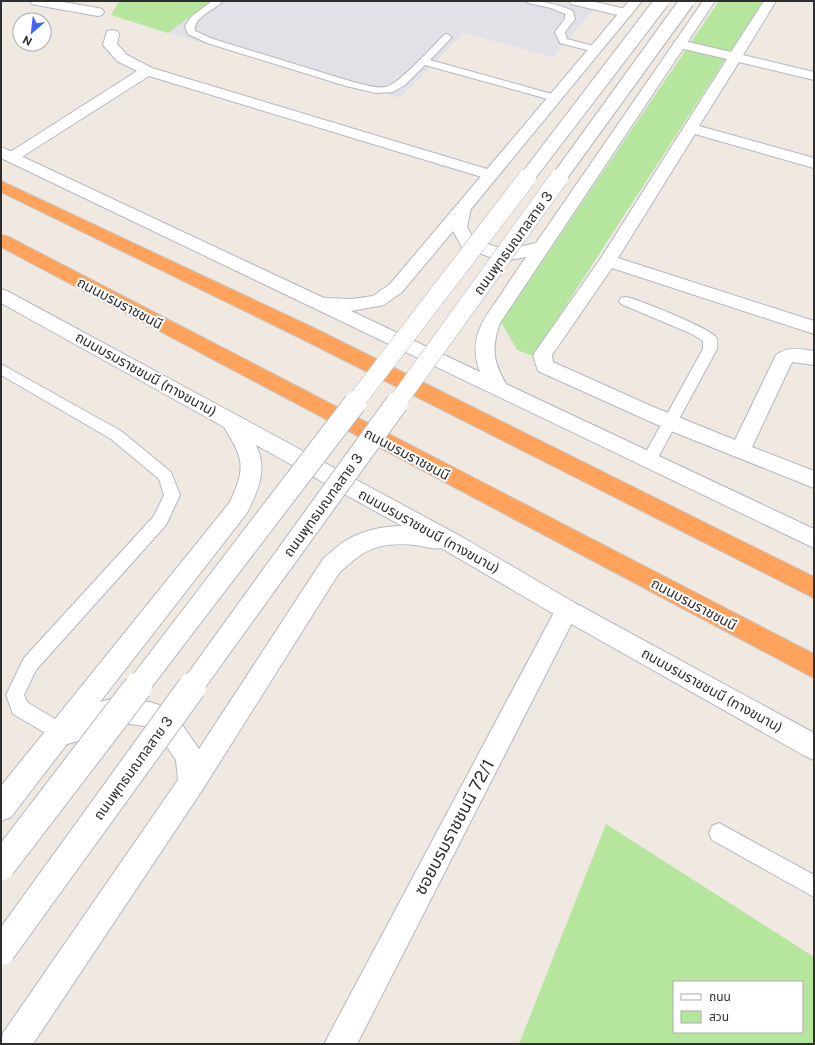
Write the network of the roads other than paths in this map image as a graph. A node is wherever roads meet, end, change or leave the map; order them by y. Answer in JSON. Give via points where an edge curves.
{"nodes":[{"id":1,"x":36,"y":1,"type":"edge"},
{"id":2,"x":218,"y":1,"type":"edge"},
{"id":3,"x":530,"y":1,"type":"edge"},
{"id":4,"x":576,"y":1,"type":"edge"},
{"id":5,"x":636,"y":1,"type":"edge"},
{"id":6,"x":662,"y":1,"type":"edge"},
{"id":7,"x":687,"y":1,"type":"edge"},
{"id":8,"x":709,"y":1,"type":"edge"},
{"id":9,"x":770,"y":1,"type":"edge"},
{"id":10,"x":98,"y":12,"type":"dead end"},
{"id":11,"x":626,"y":13,"type":"junction"},
{"id":12,"x":112,"y":34,"type":"dead end"},
{"id":13,"x":447,"y":38,"type":"dead end"},
{"id":14,"x":680,"y":44,"type":"junction"},
{"id":15,"x":595,"y":49,"type":"junction"},
{"id":16,"x":736,"y":58,"type":"junction"},
{"id":17,"x":423,"y":61,"type":"junction"},
{"id":18,"x":147,"y":71,"type":"junction"},
{"id":19,"x":814,"y":76,"type":"edge"},
{"id":20,"x":555,"y":98,"type":"junction"},
{"id":21,"x":690,"y":128,"type":"junction"},
{"id":22,"x":6,"y":154,"type":"edge"},
{"id":23,"x":814,"y":163,"type":"edge"},
{"id":24,"x":491,"y":174,"type":"junction"},
{"id":25,"x":1,"y":186,"type":"edge"},
{"id":26,"x":463,"y":208,"type":"junction"},
{"id":27,"x":1,"y":240,"type":"edge"},
{"id":28,"x":541,"y":247,"type":"junction"},
{"id":29,"x":608,"y":261,"type":"junction"},
{"id":30,"x":1,"y":295,"type":"edge"},
{"id":31,"x":626,"y":301,"type":"dead end"},
{"id":32,"x":319,"y":304,"type":"junction"},
{"id":33,"x":814,"y":328,"type":"edge"},
{"id":34,"x":814,"y":358,"type":"edge"},
{"id":35,"x":1,"y":369,"type":"edge"},
{"id":36,"x":499,"y":389,"type":"junction"},
{"id":37,"x":229,"y":420,"type":"junction"},
{"id":38,"x":671,"y":421,"type":"junction"},
{"id":39,"x":740,"y":450,"type":"junction"},
{"id":40,"x":649,"y":461,"type":"junction"},
{"id":41,"x":814,"y":479,"type":"edge"},
{"id":42,"x":814,"y":539,"type":"edge"},
{"id":43,"x":454,"y":544,"type":"junction"},
{"id":44,"x":814,"y":588,"type":"edge"},
{"id":45,"x":567,"y":610,"type":"junction"},
{"id":46,"x":814,"y":667,"type":"edge"},
{"id":47,"x":56,"y":738,"type":"junction"},
{"id":48,"x":814,"y":747,"type":"edge"},
{"id":49,"x":192,"y":783,"type":"junction"},
{"id":50,"x":1,"y":807,"type":"edge"},
{"id":51,"x":719,"y":833,"type":"dead end"},
{"id":52,"x":1,"y":866,"type":"edge"},
{"id":53,"x":814,"y":887,"type":"edge"},
{"id":54,"x":1,"y":951,"type":"edge"},
{"id":55,"x":14,"y":1044,"type":"edge"},
{"id":56,"x":340,"y":1044,"type":"edge"}],
"edges":[{"from":1,"to":10,"type":"main road"},
{"from":2,"to":17,"type":"lane","via":[[194,19],[190,26],[191,32],[210,42],[350,84],[389,90],[401,83]]},
{"from":3,"to":15,"type":"lane","via":[[570,13],[570,19],[560,32],[563,41]]},
{"from":4,"to":11,"type":"main road"},
{"from":5,"to":11,"type":"main road"},
{"from":6,"to":52,"type":"main road","name":"ถนนพุทธมณฑลสาย 3","bridge":true},
{"from":7,"to":54,"type":"main road","name":"ถนนพุทธมณฑลสาย 3","bridge":true},
{"from":8,"to":14,"type":"main road"},
{"from":9,"to":16,"type":"main road"},
{"from":11,"to":15,"type":"main road"},
{"from":12,"to":18,"type":"main road","via":[[110,45],[122,58]]},
{"from":13,"to":17,"type":"lane"},
{"from":14,"to":16,"type":"main road"},
{"from":14,"to":28,"type":"main road"},
{"from":15,"to":20,"type":"main road"},
{"from":16,"to":19,"type":"main road"},
{"from":16,"to":21,"type":"main road"},
{"from":17,"to":20,"type":"lane"},
{"from":18,"to":22,"type":"main road"},
{"from":18,"to":24,"type":"main road"},
{"from":20,"to":24,"type":"main road"},
{"from":21,"to":23,"type":"main road"},
{"from":21,"to":29,"type":"main road"},
{"from":22,"to":32,"type":"main road"},
{"from":24,"to":26,"type":"main road"},
{"from":25,"to":44,"type":"highway","via":[[305,332]]},
{"from":26,"to":28,"type":"main road","via":[[459,227],[468,243],[504,256]]},
{"from":26,"to":32,"type":"main road","via":[[396,288],[378,300],[352,305]]},
{"from":27,"to":46,"type":"highway","name":"ถนนบรมราชชนนี"},
{"from":28,"to":36,"type":"main road","via":[[491,322],[487,333],[484,349],[486,366]]},
{"from":29,"to":33,"type":"main road"},
{"from":29,"to":38,"type":"main road","via":[[542,355],[545,366]]},
{"from":30,"to":37,"type":"main road","name":"ถนนบรมราชชนนี (ทางขนาน)"},
{"from":31,"to":38,"type":"lane","via":[[710,339],[710,349]]},
{"from":32,"to":36,"type":"main road"},
{"from":34,"to":39,"type":"main road","via":[[790,355],[783,360]]},
{"from":35,"to":47,"type":"lane","via":[[116,435],[166,476],[172,495],[160,520],[30,664],[15,695],[20,708]]},
{"from":36,"to":40,"type":"main road"},
{"from":37,"to":43,"type":"main road","name":"ถนนบรมราชชนนี (ทางขนาน)"},
{"from":37,"to":47,"type":"main road","via":[[247,445],[253,464],[249,485],[239,507]]},
{"from":38,"to":39,"type":"main road"},
{"from":38,"to":40,"type":"lane"},
{"from":39,"to":41,"type":"main road"},
{"from":40,"to":42,"type":"main road"},
{"from":43,"to":45,"type":"main road","name":"ถนนบรมราชชนนี (ทางขนาน)"},
{"from":43,"to":49,"type":"main road","via":[[417,535],[384,536],[355,547],[332,566]]},
{"from":45,"to":48,"type":"main road","name":"ถนนบรมราชชนนี (ทางขนาน)"},
{"from":45,"to":56,"type":"main road","name":"ซอยบรมราชชนนี 72/1"},
{"from":47,"to":49,"type":"main road","via":[[88,718],[114,710],[150,714],[169,728],[189,756]]},
{"from":47,"to":50,"type":"main road"},
{"from":49,"to":55,"type":"main road"},
{"from":51,"to":53,"type":"lane"}]}
